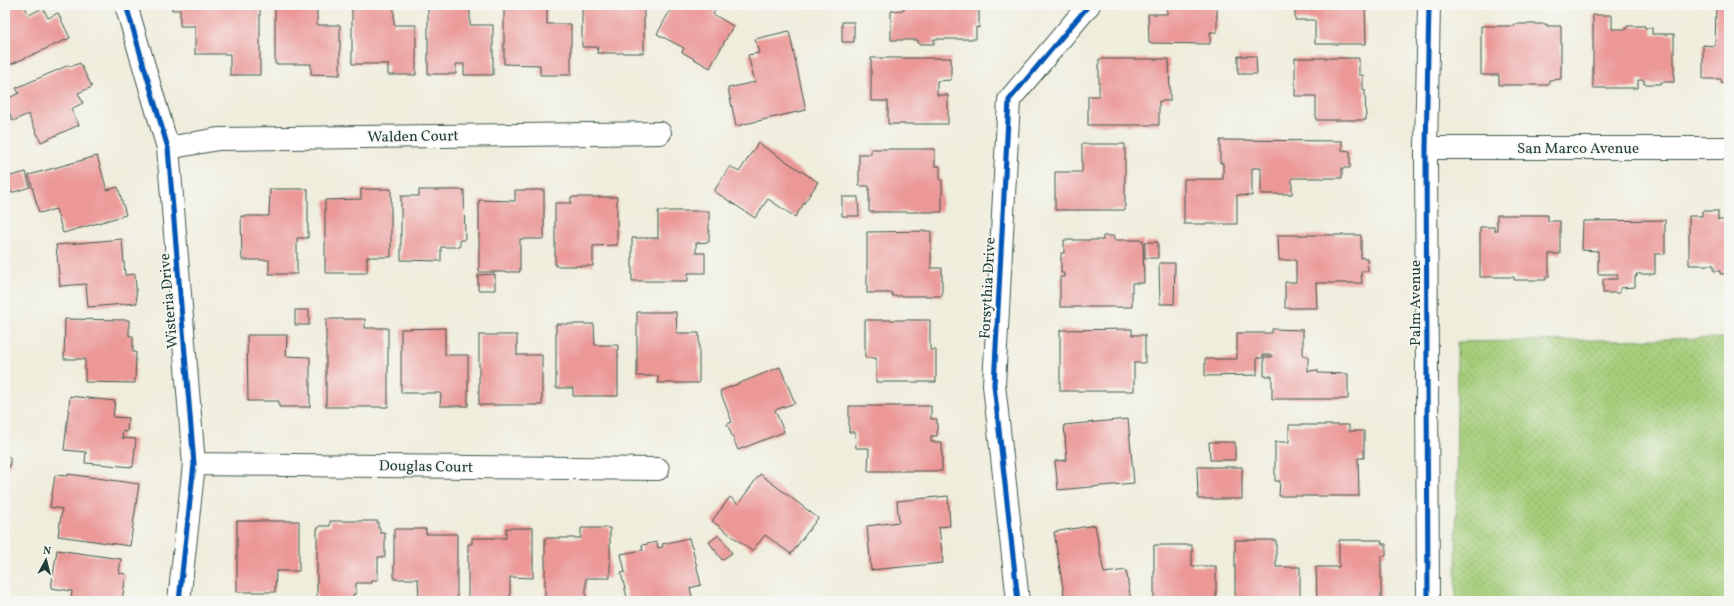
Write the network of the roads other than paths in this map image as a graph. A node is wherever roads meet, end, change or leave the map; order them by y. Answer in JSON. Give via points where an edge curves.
{"nodes":[{"id":1,"x":126,"y":5,"type":"edge"},
{"id":2,"x":1089,"y":5,"type":"edge"},
{"id":3,"x":1429,"y":5,"type":"edge"},
{"id":4,"x":660,"y":133,"type":"dead end"},
{"id":5,"x":168,"y":148,"type":"junction"},
{"id":6,"x":1426,"y":148,"type":"junction"},
{"id":7,"x":1729,"y":148,"type":"edge"},
{"id":8,"x":194,"y":464,"type":"junction"},
{"id":9,"x":658,"y":469,"type":"dead end"},
{"id":10,"x":179,"y":601,"type":"edge"},
{"id":11,"x":1018,"y":601,"type":"edge"},
{"id":12,"x":1428,"y":601,"type":"edge"}],
"edges":[{"from":1,"to":5,"type":"street","name":"Wisteria Drive"},
{"from":2,"to":11,"type":"street","name":"Forsythia Drive","via":[[1009,100],[994,385]]},
{"from":3,"to":6,"type":"street","name":"Palm Avenue"},
{"from":4,"to":5,"type":"street","name":"Walden Court","via":[[218,139]]},
{"from":5,"to":8,"type":"street","name":"Wisteria Drive"},
{"from":6,"to":7,"type":"street","name":"San Marco Avenue"},
{"from":6,"to":12,"type":"street","name":"Palm Avenue"},
{"from":8,"to":9,"type":"street","name":"Douglas Court"},
{"from":8,"to":10,"type":"street","name":"Wisteria Drive"}]}
